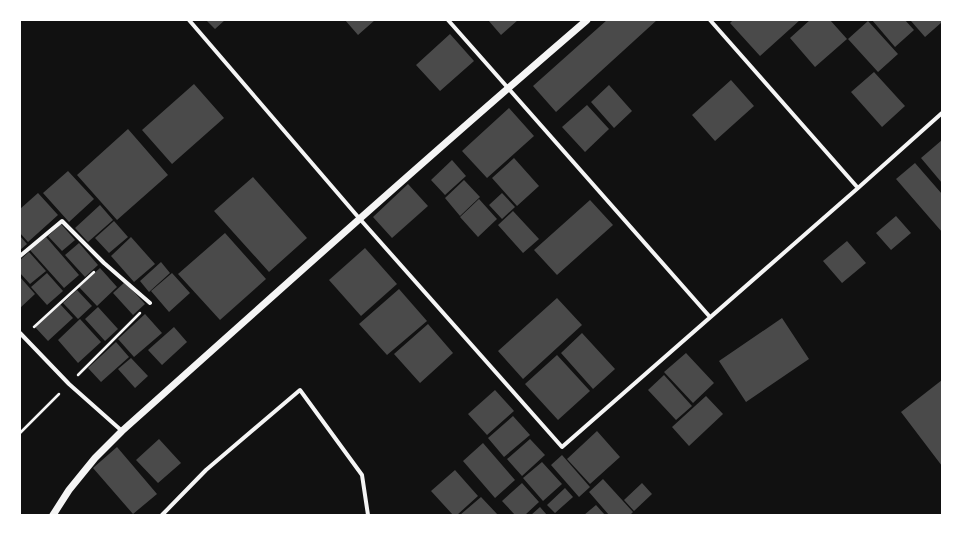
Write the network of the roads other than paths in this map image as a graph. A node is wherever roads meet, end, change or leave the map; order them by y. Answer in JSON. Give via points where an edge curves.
{"nodes":[{"id":1,"x":189,"y":20,"type":"edge"},
{"id":2,"x":448,"y":20,"type":"edge"},
{"id":3,"x":587,"y":20,"type":"edge"},
{"id":4,"x":710,"y":20,"type":"edge"},
{"id":5,"x":507,"y":88,"type":"junction"},
{"id":6,"x":942,"y":113,"type":"edge"},
{"id":7,"x":858,"y":188,"type":"junction"},
{"id":8,"x":359,"y":218,"type":"junction"},
{"id":9,"x":20,"y":256,"type":"edge"},
{"id":10,"x":150,"y":303,"type":"road end"},
{"id":11,"x":710,"y":318,"type":"junction"},
{"id":12,"x":22,"y":335,"type":"edge"},
{"id":13,"x":122,"y":431,"type":"junction"},
{"id":14,"x":53,"y":515,"type":"edge"},
{"id":15,"x":162,"y":515,"type":"edge"},
{"id":16,"x":368,"y":515,"type":"edge"}],
"edges":[{"from":1,"to":8,"type":"street"},
{"from":2,"to":5,"type":"street"},
{"from":3,"to":5,"type":"street"},
{"from":4,"to":7,"type":"street"},
{"from":5,"to":8,"type":"street"},
{"from":5,"to":11,"type":"street"},
{"from":6,"to":7,"type":"street"},
{"from":7,"to":11,"type":"street"},
{"from":8,"to":11,"type":"street","via":[[562,447]]},
{"from":8,"to":13,"type":"street"},
{"from":9,"to":10,"type":"street","via":[[62,221],[104,263]]},
{"from":12,"to":13,"type":"street","via":[[69,384]]},
{"from":13,"to":14,"type":"street","via":[[95,458]]},
{"from":15,"to":16,"type":"street","via":[[206,470],[300,390],[362,475]]}]}
